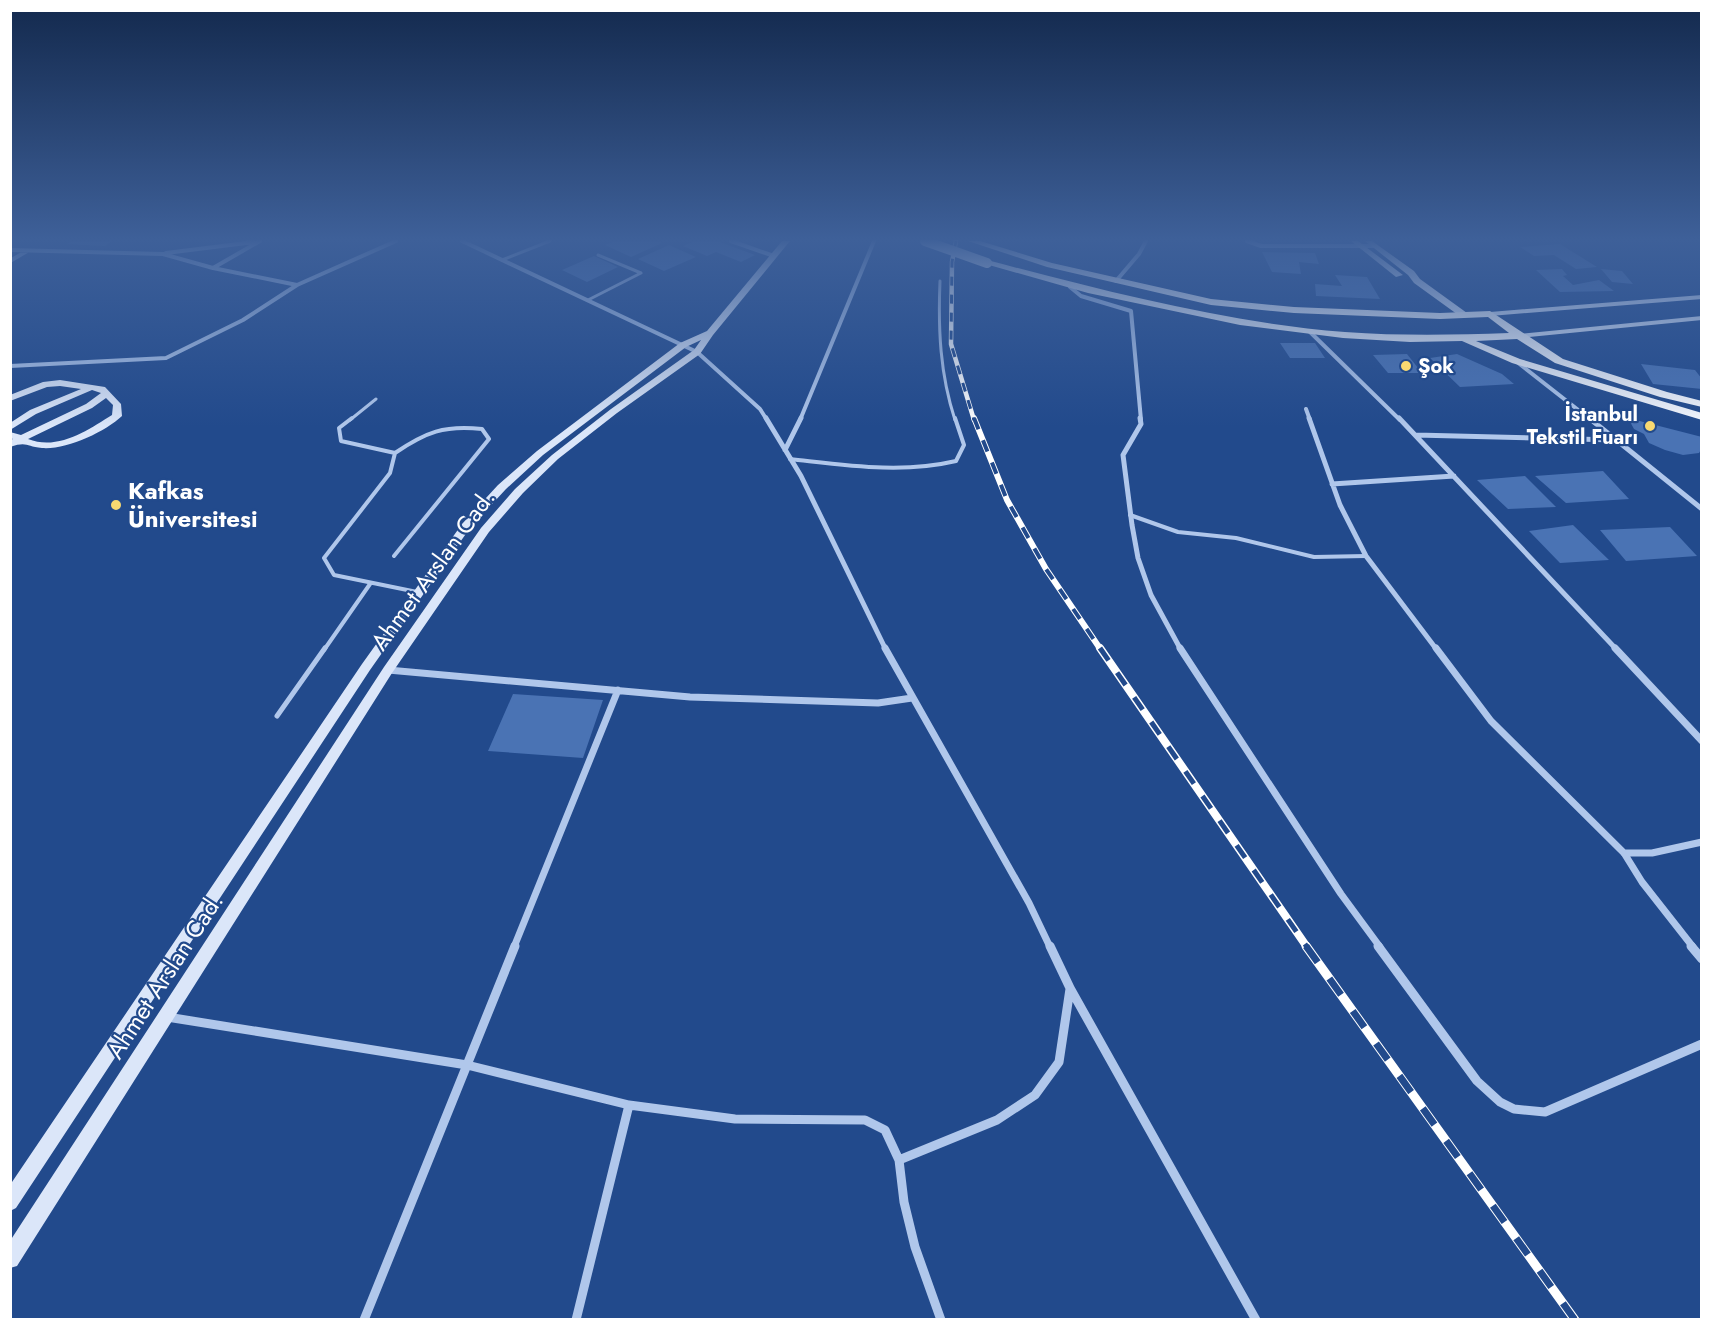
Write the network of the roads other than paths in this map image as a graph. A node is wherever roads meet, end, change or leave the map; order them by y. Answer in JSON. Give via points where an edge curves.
{"nodes":[{"id":1,"x":269,"y":303,"type":"edge"},
{"id":2,"x":594,"y":303,"type":"edge"},
{"id":3,"x":735,"y":303,"type":"edge"},
{"id":4,"x":848,"y":303,"type":"edge"},
{"id":5,"x":939,"y":303,"type":"edge"},
{"id":6,"x":1105,"y":303,"type":"edge"},
{"id":7,"x":1144,"y":303,"type":"edge"},
{"id":8,"x":1223,"y":303,"type":"edge"},
{"id":9,"x":1448,"y":303,"type":"edge"},
{"id":10,"x":1626,"y":303,"type":"edge"},
{"id":11,"x":1490,"y":314,"type":"junction"},
{"id":12,"x":1464,"y":315,"type":"junction"},
{"id":13,"x":1440,"y":316,"type":"junction"},
{"id":14,"x":1701,"y":318,"type":"edge"},
{"id":15,"x":1309,"y":330,"type":"junction"},
{"id":16,"x":710,"y":333,"type":"junction"},
{"id":17,"x":1519,"y":336,"type":"junction"},
{"id":18,"x":1459,"y":337,"type":"junction"},
{"id":19,"x":683,"y":345,"type":"junction"},
{"id":20,"x":697,"y":352,"type":"junction"},
{"id":21,"x":1516,"y":361,"type":"junction"},
{"id":22,"x":10,"y":366,"type":"edge"},
{"id":23,"x":91,"y":387,"type":"junction"},
{"id":24,"x":107,"y":393,"type":"junction"},
{"id":25,"x":10,"y":398,"type":"edge"},
{"id":26,"x":376,"y":399,"type":"dead end"},
{"id":27,"x":1701,"y":404,"type":"edge"},
{"id":28,"x":1306,"y":409,"type":"dead end"},
{"id":29,"x":1701,"y":417,"type":"edge"},
{"id":30,"x":10,"y":427,"type":"edge"},
{"id":31,"x":10,"y":435,"type":"edge"},
{"id":32,"x":1416,"y":435,"type":"junction"},
{"id":33,"x":21,"y":439,"type":"junction"},
{"id":34,"x":1618,"y":441,"type":"junction"},
{"id":35,"x":10,"y":444,"type":"edge"},
{"id":36,"x":784,"y":450,"type":"junction"},
{"id":37,"x":395,"y":453,"type":"junction"},
{"id":38,"x":790,"y":459,"type":"junction"},
{"id":39,"x":1454,"y":476,"type":"junction"},
{"id":40,"x":1332,"y":484,"type":"junction"},
{"id":41,"x":1701,"y":509,"type":"edge"},
{"id":42,"x":1131,"y":515,"type":"junction"},
{"id":43,"x":394,"y":556,"type":"dead end"},
{"id":44,"x":1366,"y":556,"type":"junction"},
{"id":45,"x":370,"y":584,"type":"junction"},
{"id":46,"x":418,"y":592,"type":"junction"},
{"id":47,"x":388,"y":670,"type":"junction"},
{"id":48,"x":618,"y":690,"type":"junction"},
{"id":49,"x":912,"y":698,"type":"junction"},
{"id":50,"x":277,"y":716,"type":"dead end"},
{"id":51,"x":1701,"y":741,"type":"edge"},
{"id":52,"x":1701,"y":842,"type":"edge"},
{"id":53,"x":1624,"y":853,"type":"junction"},
{"id":54,"x":1701,"y":959,"type":"edge"},
{"id":55,"x":1070,"y":988,"type":"junction"},
{"id":56,"x":166,"y":1017,"type":"junction"},
{"id":57,"x":1701,"y":1044,"type":"edge"},
{"id":58,"x":467,"y":1065,"type":"junction"},
{"id":59,"x":629,"y":1105,"type":"junction"},
{"id":60,"x":899,"y":1160,"type":"junction"},
{"id":61,"x":10,"y":1202,"type":"edge"},
{"id":62,"x":10,"y":1259,"type":"edge"},
{"id":63,"x":364,"y":1320,"type":"edge"},
{"id":64,"x":576,"y":1320,"type":"edge"},
{"id":65,"x":941,"y":1320,"type":"edge"},
{"id":66,"x":1256,"y":1320,"type":"edge"}],
"edges":[{"from":1,"to":22,"type":"street","via":[[166,358]]},
{"from":2,"to":19,"type":"street"},
{"from":3,"to":16,"type":"street"},
{"from":4,"to":36,"type":"street"},
{"from":5,"to":38,"type":"lane","via":[[938,330],[946,393],[964,446],[956,461],[936,468]]},
{"from":6,"to":42,"type":"street","via":[[1131,311],[1141,424],[1123,455]]},
{"from":7,"to":15,"type":"main road","via":[[1226,321]]},
{"from":8,"to":13,"type":"main road"},
{"from":9,"to":12,"type":"street"},
{"from":10,"to":11,"type":"street"},
{"from":11,"to":12,"type":"main road"},
{"from":11,"to":17,"type":"main road"},
{"from":12,"to":13,"type":"main road"},
{"from":13,"to":18,"type":"main road"},
{"from":14,"to":17,"type":"street"},
{"from":15,"to":18,"type":"main road","via":[[1396,339]]},
{"from":15,"to":32,"type":"street"},
{"from":16,"to":19,"type":"street","name":"Ahmet Arslan Cad."},
{"from":16,"to":20,"type":"street","name":"Ahmet Arslan Cad."},
{"from":17,"to":18,"type":"main road"},
{"from":17,"to":27,"type":"main road","via":[[1559,361]]},
{"from":18,"to":21,"type":"main road"},
{"from":19,"to":20,"type":"street"},
{"from":19,"to":46,"type":"street","name":"Ahmet Arslan Cad.","via":[[548,446],[502,487],[466,526]]},
{"from":20,"to":36,"type":"street","via":[[759,409]]},
{"from":20,"to":47,"type":"street","name":"Ahmet Arslan Cad.","via":[[614,411],[519,491],[485,530]]},
{"from":21,"to":29,"type":"main road"},
{"from":21,"to":34,"type":"street"},
{"from":23,"to":24,"type":"street"},
{"from":23,"to":25,"type":"street","via":[[46,384]]},
{"from":23,"to":30,"type":"street","via":[[33,412]]},
{"from":24,"to":33,"type":"street"},
{"from":24,"to":33,"type":"street","via":[[117,404],[117,416],[95,429],[65,443],[35,444]]},
{"from":26,"to":37,"type":"lane","via":[[339,428],[341,441]]},
{"from":28,"to":40,"type":"street"},
{"from":31,"to":33,"type":"street"},
{"from":32,"to":34,"type":"street"},
{"from":32,"to":39,"type":"street"},
{"from":33,"to":35,"type":"street"},
{"from":34,"to":41,"type":"street"},
{"from":36,"to":38,"type":"street"},
{"from":37,"to":43,"type":"lane","via":[[424,433],[454,425],[482,429],[489,440]]},
{"from":37,"to":45,"type":"lane","via":[[390,473],[324,558],[334,575]]},
{"from":38,"to":49,"type":"street"},
{"from":39,"to":40,"type":"street"},
{"from":39,"to":51,"type":"street"},
{"from":40,"to":44,"type":"street"},
{"from":42,"to":44,"type":"lane","via":[[1178,532],[1236,538],[1314,556]]},
{"from":42,"to":57,"type":"street","via":[[1138,558],[1151,595],[1178,646],[1341,894],[1477,1081],[1499,1103],[1521,1113],[1545,1112]]},
{"from":44,"to":53,"type":"street","via":[[1491,721]]},
{"from":45,"to":46,"type":"lane"},
{"from":45,"to":50,"type":"lane"},
{"from":46,"to":61,"type":"street","name":"Ahmet Arslan Cad."},
{"from":47,"to":48,"type":"street"},
{"from":47,"to":56,"type":"street","name":"Ahmet Arslan Cad."},
{"from":48,"to":49,"type":"street","via":[[690,697],[867,703]]},
{"from":48,"to":58,"type":"street"},
{"from":49,"to":55,"type":"street","via":[[1029,903]]},
{"from":52,"to":53,"type":"street","via":[[1652,853]]},
{"from":53,"to":54,"type":"street"},
{"from":55,"to":60,"type":"street","via":[[1059,1062],[1035,1095],[997,1120]]},
{"from":55,"to":66,"type":"street"},
{"from":56,"to":58,"type":"street"},
{"from":56,"to":62,"type":"street","name":"Ahmet Arslan Cad."},
{"from":58,"to":59,"type":"street"},
{"from":58,"to":63,"type":"street"},
{"from":59,"to":60,"type":"street","via":[[735,1119],[865,1120],[885,1130]]},
{"from":59,"to":64,"type":"street"},
{"from":60,"to":65,"type":"street","via":[[915,1247]]}]}
